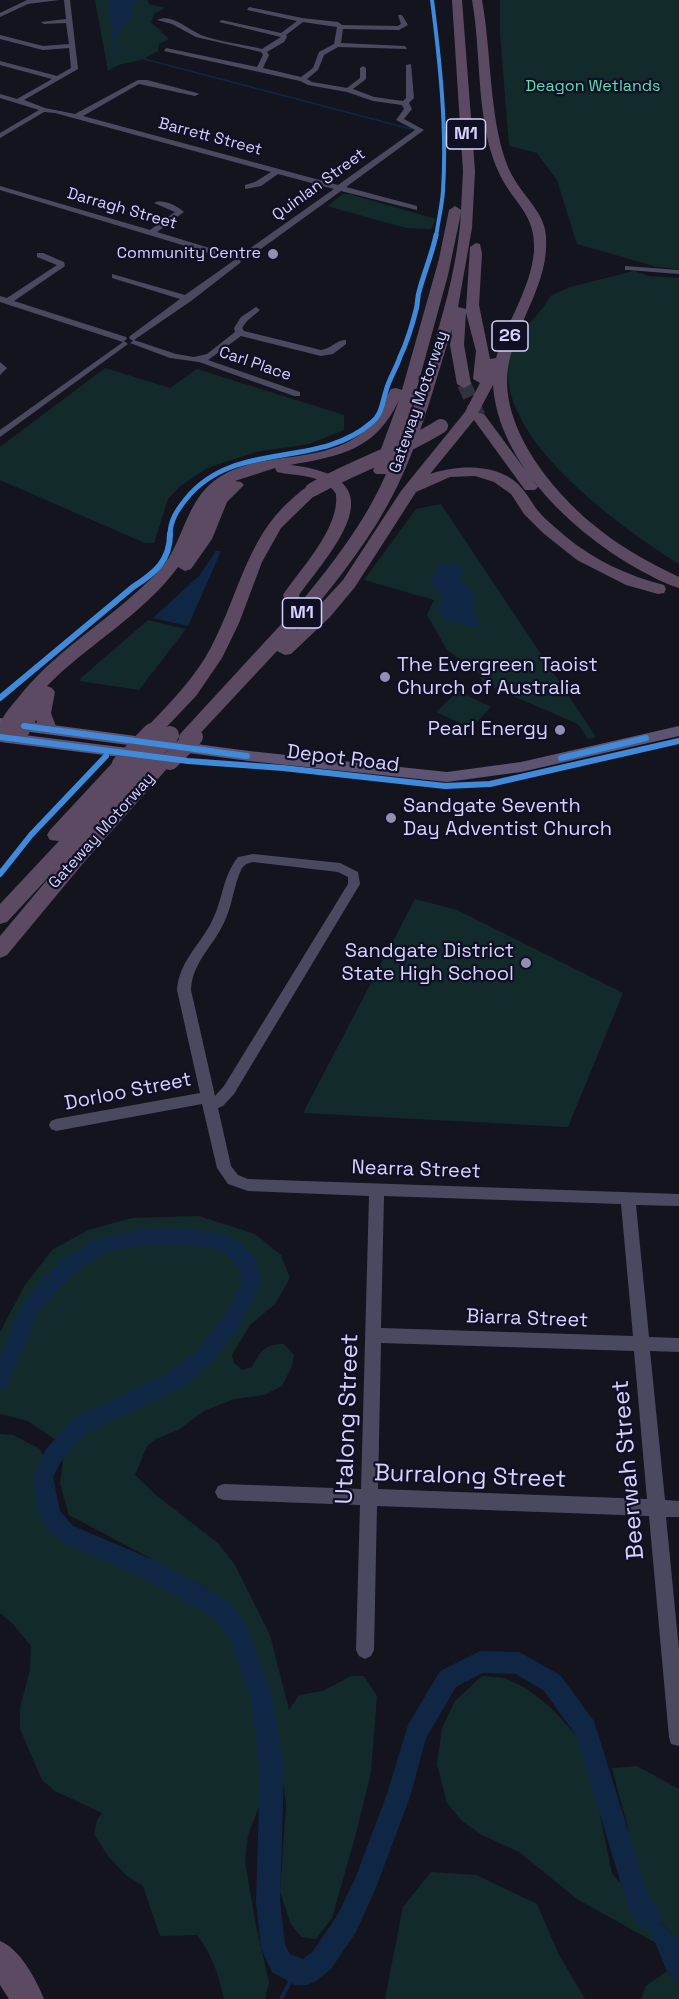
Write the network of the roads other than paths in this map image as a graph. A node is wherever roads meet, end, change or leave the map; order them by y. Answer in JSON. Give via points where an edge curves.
{"nodes":[{"id":1,"x":18,"y":0,"type":"edge"},
{"id":2,"x":56,"y":0,"type":"edge"},
{"id":3,"x":67,"y":0,"type":"edge"},
{"id":4,"x":457,"y":0,"type":"edge"},
{"id":5,"x":469,"y":0,"type":"edge"},
{"id":6,"x":477,"y":0,"type":"edge"},
{"id":7,"x":27,"y":2,"type":"junction"},
{"id":8,"x":249,"y":9,"type":"dead end"},
{"id":9,"x":0,"y":15,"type":"edge"},
{"id":10,"x":400,"y":16,"type":"dead end"},
{"id":11,"x":160,"y":20,"type":"dead end"},
{"id":12,"x":302,"y":20,"type":"junction"},
{"id":13,"x":70,"y":21,"type":"junction"},
{"id":14,"x":44,"y":22,"type":"dead end"},
{"id":15,"x":222,"y":22,"type":"dead end"},
{"id":16,"x":340,"y":27,"type":"junction"},
{"id":17,"x":448,"y":33,"type":"dead end"},
{"id":18,"x":282,"y":35,"type":"junction"},
{"id":19,"x":0,"y":37,"type":"edge"},
{"id":20,"x":337,"y":45,"type":"junction"},
{"id":21,"x":73,"y":46,"type":"junction"},
{"id":22,"x":405,"y":48,"type":"dead end"},
{"id":23,"x":166,"y":50,"type":"dead end"},
{"id":24,"x":263,"y":51,"type":"junction"},
{"id":25,"x":0,"y":63,"type":"edge"},
{"id":26,"x":363,"y":68,"type":"dead end"},
{"id":27,"x":401,"y":68,"type":"dead end"},
{"id":28,"x":259,"y":69,"type":"junction"},
{"id":29,"x":59,"y":79,"type":"junction"},
{"id":30,"x":302,"y":79,"type":"junction"},
{"id":31,"x":348,"y":90,"type":"junction"},
{"id":32,"x":195,"y":94,"type":"dead end"},
{"id":33,"x":0,"y":96,"type":"edge"},
{"id":34,"x":18,"y":101,"type":"junction"},
{"id":35,"x":405,"y":103,"type":"junction"},
{"id":36,"x":43,"y":110,"type":"junction"},
{"id":37,"x":76,"y":117,"type":"junction"},
{"id":38,"x":0,"y":136,"type":"edge"},
{"id":39,"x":277,"y":171,"type":"junction"},
{"id":40,"x":248,"y":187,"type":"dead end"},
{"id":41,"x":0,"y":188,"type":"edge"},
{"id":42,"x":341,"y":188,"type":"junction"},
{"id":43,"x":514,"y":189,"type":"junction"},
{"id":44,"x":158,"y":203,"type":"dead end"},
{"id":45,"x":414,"y":208,"type":"dead end"},
{"id":46,"x":151,"y":233,"type":"junction"},
{"id":47,"x":476,"y":244,"type":"junction"},
{"id":48,"x":40,"y":255,"type":"dead end"},
{"id":49,"x":239,"y":258,"type":"junction"},
{"id":50,"x":628,"y":268,"type":"dead end"},
{"id":51,"x":443,"y":271,"type":"junction"},
{"id":52,"x":679,"y":272,"type":"edge"},
{"id":53,"x":115,"y":276,"type":"dead end"},
{"id":54,"x":188,"y":299,"type":"junction"},
{"id":55,"x":4,"y":300,"type":"edge"},
{"id":56,"x":250,"y":311,"type":"dead end"},
{"id":57,"x":240,"y":333,"type":"junction"},
{"id":58,"x":129,"y":341,"type":"junction"},
{"id":59,"x":343,"y":346,"type":"dead end"},
{"id":60,"x":203,"y":361,"type":"junction"},
{"id":61,"x":0,"y":365,"type":"edge"},
{"id":62,"x":0,"y":372,"type":"edge"},
{"id":63,"x":464,"y":384,"type":"tunnel mouth"},
{"id":64,"x":297,"y":394,"type":"dead end"},
{"id":65,"x":479,"y":417,"type":"tunnel mouth"},
{"id":66,"x":0,"y":434,"type":"edge"},
{"id":67,"x":407,"y":494,"type":"junction"},
{"id":68,"x":679,"y":583,"type":"edge"},
{"id":69,"x":658,"y":589,"type":"junction"},
{"id":70,"x":679,"y":598,"type":"edge"},
{"id":71,"x":293,"y":603,"type":"junction"},
{"id":72,"x":46,"y":691,"type":"junction"},
{"id":73,"x":8,"y":726,"type":"edge"},
{"id":74,"x":48,"y":729,"type":"junction"},
{"id":75,"x":679,"y":731,"type":"edge"},
{"id":76,"x":184,"y":736,"type":"junction"},
{"id":77,"x":679,"y":741,"type":"edge"},
{"id":78,"x":145,"y":766,"type":"junction"},
{"id":79,"x":6,"y":909,"type":"edge"},
{"id":80,"x":0,"y":950,"type":"edge"},
{"id":81,"x":208,"y":1101,"type":"junction"},
{"id":82,"x":56,"y":1125,"type":"dead end"},
{"id":83,"x":377,"y":1190,"type":"junction"},
{"id":84,"x":628,"y":1198,"type":"junction"},
{"id":85,"x":679,"y":1200,"type":"edge"},
{"id":86,"x":374,"y":1335,"type":"junction"},
{"id":87,"x":642,"y":1343,"type":"junction"},
{"id":88,"x":679,"y":1345,"type":"edge"},
{"id":89,"x":224,"y":1492,"type":"dead end"},
{"id":90,"x":370,"y":1497,"type":"junction"},
{"id":91,"x":657,"y":1508,"type":"junction"},
{"id":92,"x":679,"y":1509,"type":"edge"},
{"id":93,"x":365,"y":1650,"type":"dead end"},
{"id":94,"x":678,"y":1737,"type":"edge"},
{"id":95,"x":0,"y":1957,"type":"edge"},
{"id":96,"x":28,"y":1999,"type":"edge"}],
"edges":[{"from":1,"to":7,"type":"street"},
{"from":2,"to":7,"type":"street"},
{"from":3,"to":13,"type":"street"},
{"from":4,"to":76,"type":"highway","name":"Gateway Motorway","number":"M1","via":[[469,171],[466,228],[449,316],[411,436],[380,505],[340,565],[290,627]]},
{"from":5,"to":47,"type":"highway","via":[[478,119]]},
{"from":6,"to":43,"type":"highway","number":"26","via":[[494,142]]},
{"from":7,"to":9,"type":"street"},
{"from":8,"to":12,"type":"street"},
{"from":10,"to":16,"type":"street","via":[[405,25],[399,28]]},
{"from":11,"to":24,"type":"street","via":[[174,22],[198,36]]},
{"from":12,"to":16,"type":"street"},
{"from":12,"to":18,"type":"street"},
{"from":13,"to":14,"type":"street"},
{"from":13,"to":21,"type":"street"},
{"from":15,"to":18,"type":"street"},
{"from":16,"to":20,"type":"street"},
{"from":17,"to":51,"type":"highway","name":"Gateway Motorway","number":"M1","via":[[458,177]]},
{"from":18,"to":24,"type":"street","via":[[282,41]]},
{"from":19,"to":21,"type":"street","via":[[43,48]]},
{"from":20,"to":22,"type":"street"},
{"from":20,"to":30,"type":"street","via":[[321,52],[316,69]]},
{"from":21,"to":29,"type":"street","via":[[75,69]]},
{"from":23,"to":28,"type":"street"},
{"from":24,"to":28,"type":"street","via":[[266,55]]},
{"from":25,"to":29,"type":"street"},
{"from":26,"to":31,"type":"street","via":[[363,79]]},
{"from":27,"to":35,"type":"street","via":[[409,68],[411,98]]},
{"from":28,"to":30,"type":"street"},
{"from":29,"to":34,"type":"street"},
{"from":30,"to":31,"type":"street","via":[[310,84]]},
{"from":31,"to":35,"type":"street","via":[[373,99]]},
{"from":32,"to":37,"type":"street","via":[[138,82]]},
{"from":33,"to":34,"type":"street","name":"Barrett Street"},
{"from":34,"to":36,"type":"street","name":"Barrett Street"},
{"from":35,"to":42,"type":"street","name":"Quinlan Street","via":[[408,109],[400,120],[420,130]]},
{"from":36,"to":37,"type":"street","name":"Barrett Street"},
{"from":36,"to":38,"type":"street"},
{"from":37,"to":39,"type":"street","name":"Barrett Street"},
{"from":39,"to":40,"type":"street"},
{"from":39,"to":42,"type":"street","name":"Barrett Street"},
{"from":41,"to":46,"type":"street","name":"Darragh Street"},
{"from":42,"to":45,"type":"street","name":"Barrett Street"},
{"from":42,"to":49,"type":"street","name":"Quinlan Street"},
{"from":43,"to":67,"type":"highway","via":[[530,237],[526,278],[504,325],[478,405]]},
{"from":43,"to":68,"type":"highway","number":"26","via":[[528,204],[538,226],[541,256],[502,362],[502,400],[512,430],[544,486],[572,516],[617,550]]},
{"from":44,"to":46,"type":"street","via":[[180,212]]},
{"from":46,"to":49,"type":"street","name":"Darragh Street"},
{"from":47,"to":63,"type":"highway","via":[[458,318]]},
{"from":47,"to":78,"type":"highway","bridge":true,"via":[[472,308],[484,351],[482,373],[466,404],[441,426],[414,442],[341,473],[312,490],[272,527],[212,660],[192,689],[152,732]]},
{"from":48,"to":55,"type":"street","via":[[57,260],[61,266]]},
{"from":49,"to":54,"type":"street","name":"Quinlan Street"},
{"from":50,"to":52,"type":"street"},
{"from":51,"to":71,"type":"highway","name":"Gateway Motorway","number":"M1","via":[[384,464],[350,528]]},
{"from":51,"to":73,"type":"highway","via":[[434,278],[392,405],[375,430],[348,446],[253,468],[215,487],[200,506],[182,551],[165,573],[52,669]]},
{"from":53,"to":54,"type":"street"},
{"from":54,"to":58,"type":"street","name":"Quinlan Street"},
{"from":55,"to":58,"type":"street","name":"Carl Place"},
{"from":56,"to":57,"type":"street","via":[[237,328]]},
{"from":57,"to":59,"type":"street","via":[[321,353]]},
{"from":57,"to":60,"type":"street"},
{"from":58,"to":60,"type":"street","name":"Carl Place","via":[[194,362]]},
{"from":58,"to":66,"type":"street","name":"Quinlan Street"},
{"from":60,"to":64,"type":"street","name":"Carl Place"},
{"from":61,"to":62,"type":"street"},
{"from":65,"to":69,"type":"highway","via":[[567,531],[616,567]]},
{"from":67,"to":69,"type":"highway","via":[[429,479],[449,473],[497,478],[516,490],[540,521],[569,546],[633,583]]},
{"from":67,"to":76,"type":"highway","via":[[333,604]]},
{"from":69,"to":70,"type":"highway"},
{"from":71,"to":72,"type":"highway","via":[[291,595],[330,536],[346,500],[338,486],[320,475],[301,470],[272,470],[246,479],[225,494],[200,545],[176,576]]},
{"from":71,"to":76,"type":"highway","name":"Gateway Motorway","number":"M1"},
{"from":72,"to":73,"type":"highway"},
{"from":72,"to":74,"type":"highway","via":[[42,713]]},
{"from":73,"to":74,"type":"main road","name":"Depot Road"},
{"from":73,"to":77,"type":"main road","name":"Depot Road","via":[[196,761],[445,786],[490,784]]},
{"from":74,"to":75,"type":"main road","name":"Depot Road","via":[[447,777],[521,767]]},
{"from":76,"to":78,"type":"highway","name":"Gateway Motorway","number":"M1","bridge":true},
{"from":78,"to":79,"type":"highway","name":"Gateway Motorway","number":"M1"},
{"from":78,"to":80,"type":"highway","name":"Gateway Motorway","number":"M1","via":[[78,856]]},
{"from":81,"to":81,"type":"street","name":"Nearra Street","via":[[184,979],[220,919],[239,857],[359,873],[229,1090],[218,1102]]},
{"from":81,"to":82,"type":"street","name":"Dorloo Street"},
{"from":81,"to":83,"type":"street","name":"Nearra Street","via":[[224,1168],[233,1180],[248,1185]]},
{"from":83,"to":84,"type":"street","name":"Nearra Street"},
{"from":83,"to":86,"type":"street","name":"Utalong Street"},
{"from":84,"to":85,"type":"street","name":"Nearra Street"},
{"from":84,"to":87,"type":"street","name":"Beerwah Street"},
{"from":86,"to":87,"type":"street","name":"Biarra Street"},
{"from":86,"to":90,"type":"street","name":"Utalong Street"},
{"from":87,"to":88,"type":"street","name":"Biarra Street"},
{"from":87,"to":91,"type":"street","name":"Beerwah Street"},
{"from":89,"to":90,"type":"street","name":"Burralong Street"},
{"from":90,"to":91,"type":"street","name":"Burralong Street"},
{"from":90,"to":93,"type":"street","name":"Utalong Street"},
{"from":91,"to":92,"type":"street","name":"Burralong Street"},
{"from":91,"to":94,"type":"street","name":"Beerwah Street"},
{"from":95,"to":96,"type":"highway"}]}
